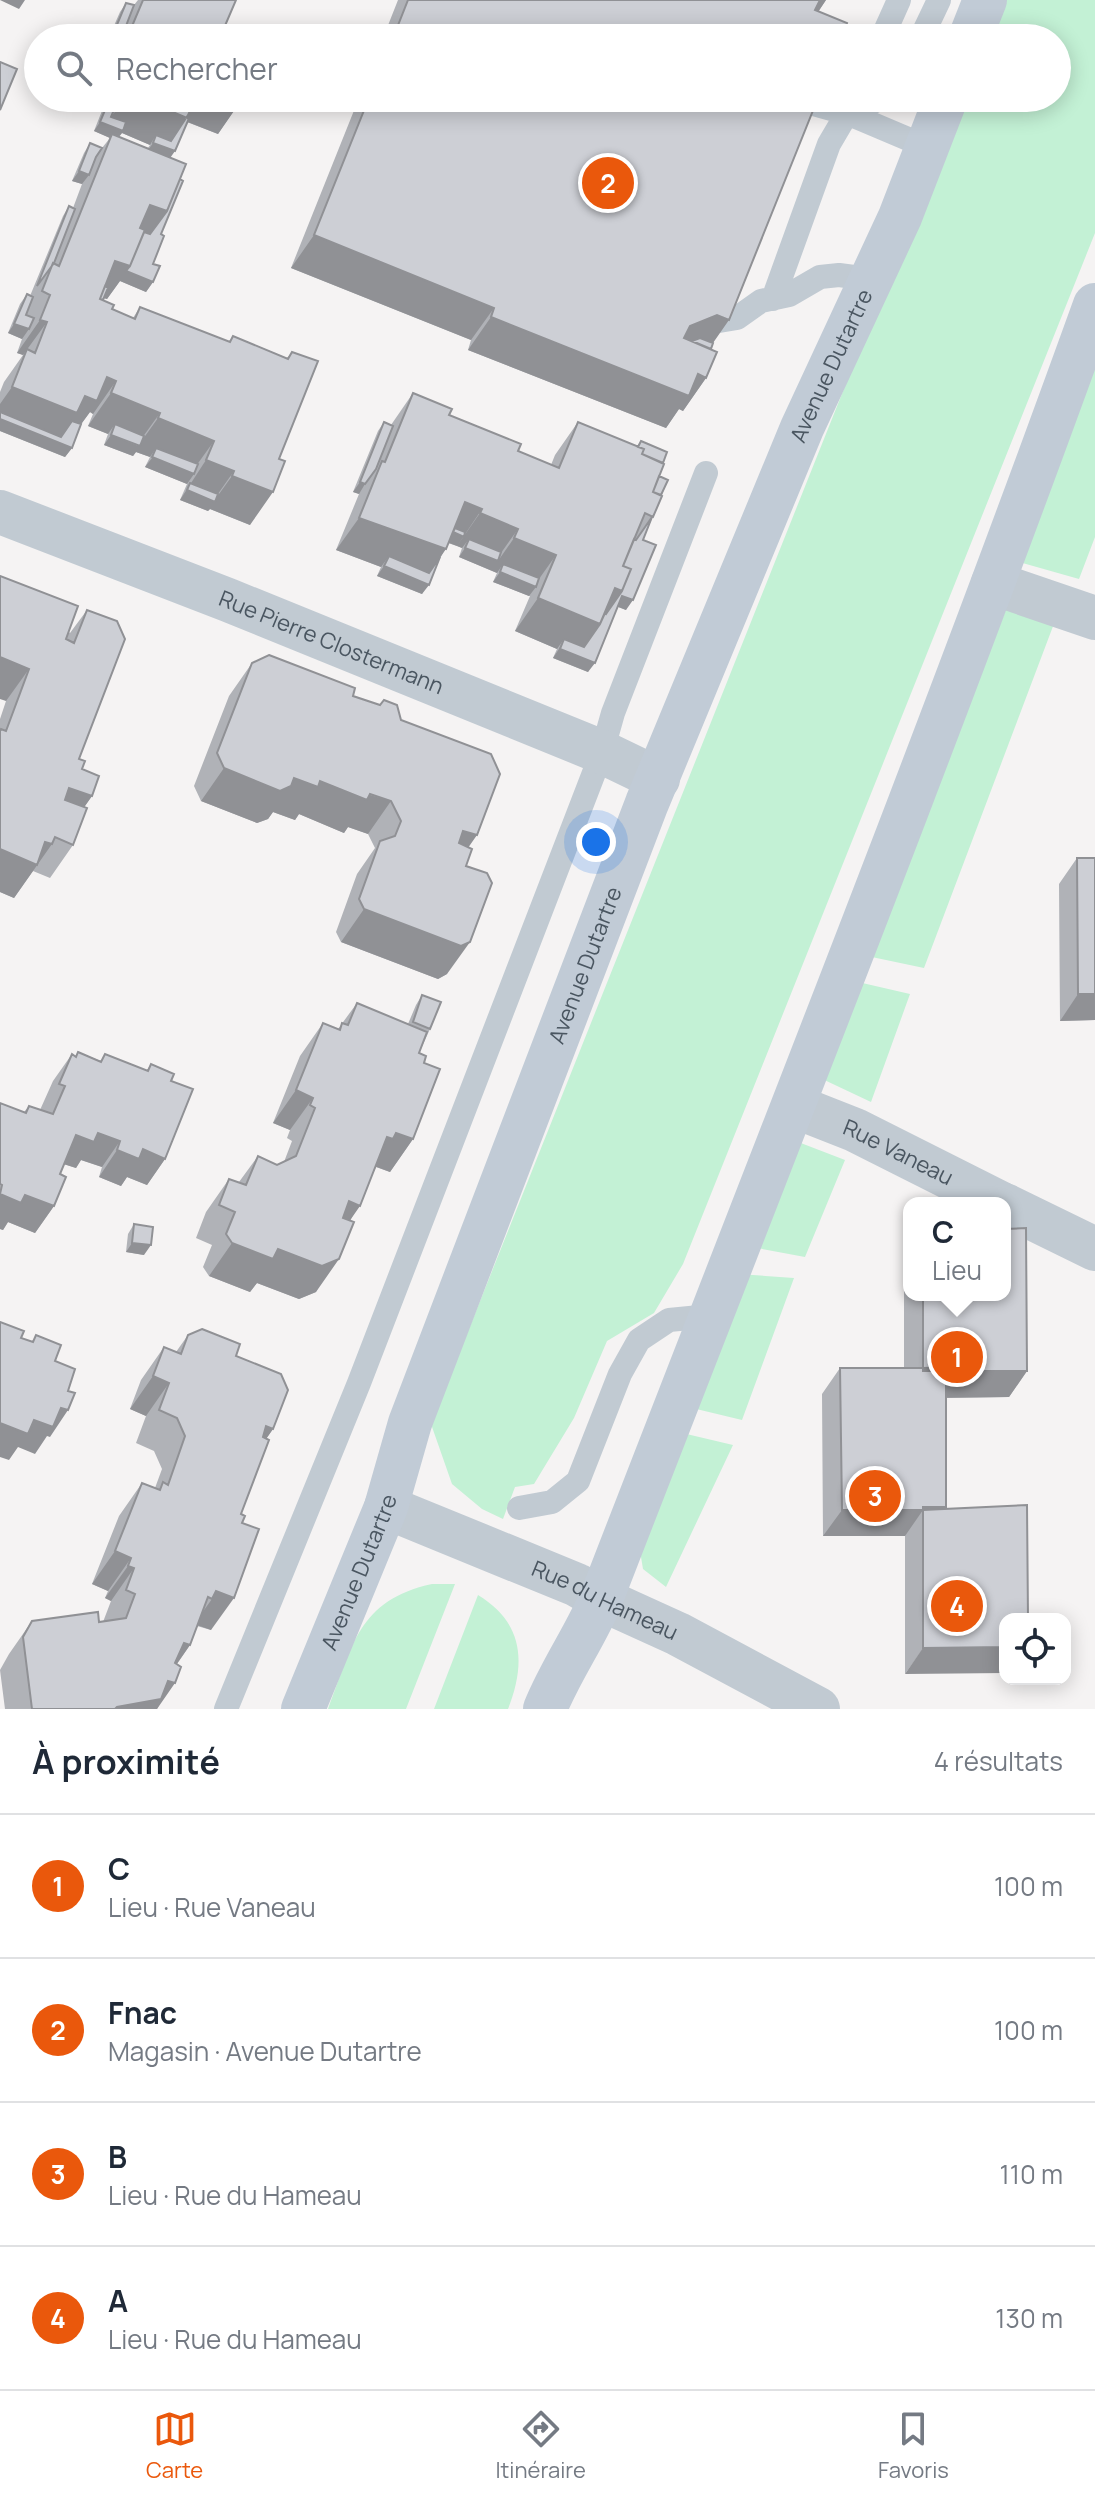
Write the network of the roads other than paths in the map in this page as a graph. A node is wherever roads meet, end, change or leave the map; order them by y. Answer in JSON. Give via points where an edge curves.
{"nodes":[{"id":1,"x":899,"y":0,"type":"edge"},
{"id":2,"x":939,"y":0,"type":"edge"},
{"id":3,"x":985,"y":0,"type":"edge"},
{"id":4,"x":888,"y":24,"type":"edge"},
{"id":5,"x":928,"y":24,"type":"edge"},
{"id":6,"x":976,"y":24,"type":"edge"},
{"id":7,"x":848,"y":112,"type":"edge"},
{"id":8,"x":863,"y":112,"type":"edge"},
{"id":9,"x":941,"y":112,"type":"edge"},
{"id":10,"x":927,"y":147,"type":"junction"},
{"id":11,"x":869,"y":279,"type":"junction"},
{"id":12,"x":773,"y":299,"type":"junction"},
{"id":13,"x":1095,"y":305,"type":"edge"},
{"id":14,"x":719,"y":321,"type":"edge"},
{"id":15,"x":706,"y":473,"type":"dead end"},
{"id":16,"x":0,"y":512,"type":"edge"},
{"id":17,"x":993,"y":583,"type":"junction"},
{"id":18,"x":1095,"y":618,"type":"edge"},
{"id":19,"x":602,"y":752,"type":"junction"},
{"id":20,"x":658,"y":779,"type":"junction"},
{"id":21,"x":794,"y":1106,"type":"junction"},
{"id":22,"x":988,"y":1197,"type":"edge"},
{"id":23,"x":1011,"y":1208,"type":"edge"},
{"id":24,"x":1095,"y":1249,"type":"edge"},
{"id":25,"x":710,"y":1316,"type":"junction"},
{"id":26,"x":386,"y":1507,"type":"junction"},
{"id":27,"x":519,"y":1508,"type":"dead end"},
{"id":28,"x":601,"y":1599,"type":"junction"},
{"id":29,"x":226,"y":1709,"type":"edge"},
{"id":30,"x":303,"y":1709,"type":"edge"},
{"id":31,"x":545,"y":1709,"type":"edge"},
{"id":32,"x":818,"y":1709,"type":"edge"}],
"edges":[{"from":1,"to":4,"type":"lane"},
{"from":2,"to":5,"type":"lane"},
{"from":3,"to":6,"type":"main road"},
{"from":7,"to":12,"type":"lane","via":[[829,144]]},
{"from":8,"to":10,"type":"lane"},
{"from":9,"to":10,"type":"main road","name":"Avenue Dutartre"},
{"from":10,"to":11,"type":"main road","name":"Avenue Dutartre"},
{"from":11,"to":12,"type":"lane","via":[[820,277]]},
{"from":11,"to":20,"type":"main road","name":"Avenue Dutartre"},
{"from":12,"to":14,"type":"lane","via":[[737,318]]},
{"from":13,"to":17,"type":"main road"},
{"from":15,"to":19,"type":"lane"},
{"from":16,"to":19,"type":"street","name":"Rue Pierre Clostermann"},
{"from":17,"to":18,"type":"street"},
{"from":17,"to":21,"type":"main road"},
{"from":19,"to":20,"type":"street","name":"Rue Pierre Clostermann"},
{"from":19,"to":29,"type":"lane","via":[[359,1383]]},
{"from":20,"to":26,"type":"main road","name":"Avenue Dutartre","via":[[410,1423]]},
{"from":21,"to":22,"type":"street","name":"Rue Vaneau","via":[[855,1130]]},
{"from":21,"to":25,"type":"main road"},
{"from":23,"to":24,"type":"street","name":"Rue Vaneau"},
{"from":25,"to":27,"type":"lane","via":[[669,1320],[639,1340],[578,1481],[552,1502]]},
{"from":25,"to":28,"type":"main road"},
{"from":26,"to":28,"type":"street","name":"Rue du Hameau"},
{"from":26,"to":30,"type":"main road","name":"Avenue Dutartre"},
{"from":28,"to":31,"type":"main road"},
{"from":28,"to":32,"type":"street","name":"Rue du Hameau"}]}
